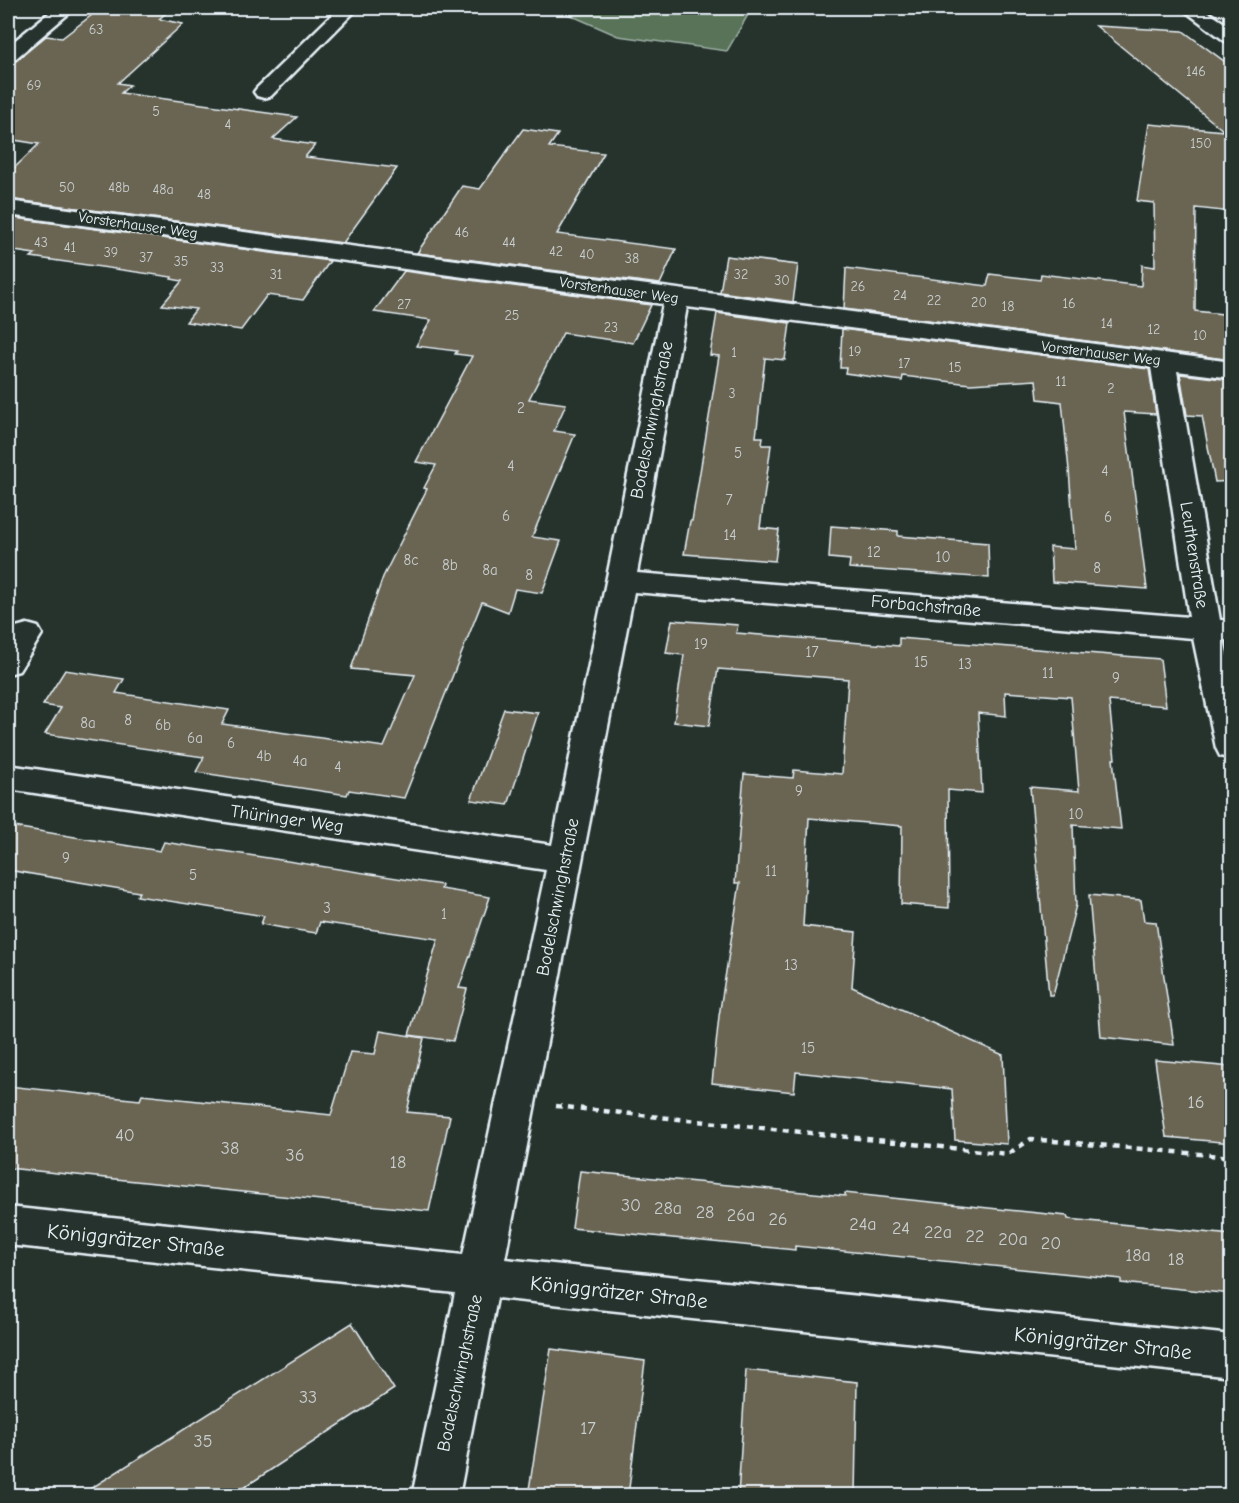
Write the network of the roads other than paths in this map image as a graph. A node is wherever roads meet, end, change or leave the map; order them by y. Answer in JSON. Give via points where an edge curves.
{"nodes":[{"id":1,"x":66,"y":8,"type":"edge"},
{"id":2,"x":349,"y":8,"type":"edge"},
{"id":3,"x":1190,"y":8,"type":"edge"},
{"id":4,"x":1232,"y":38,"type":"edge"},
{"id":5,"x":8,"y":56,"type":"edge"},
{"id":6,"x":264,"y":92,"type":"dead end"},
{"id":7,"x":8,"y":208,"type":"edge"},
{"id":8,"x":676,"y":298,"type":"junction"},
{"id":9,"x":1163,"y":361,"type":"junction"},
{"id":10,"x":1232,"y":370,"type":"edge"},
{"id":11,"x":621,"y":581,"type":"junction"},
{"id":12,"x":1219,"y":630,"type":"edge"},
{"id":13,"x":27,"y":634,"type":"dead end"},
{"id":14,"x":8,"y":664,"type":"edge"},
{"id":15,"x":1232,"y":748,"type":"edge"},
{"id":16,"x":8,"y":777,"type":"edge"},
{"id":17,"x":566,"y":861,"type":"junction"},
{"id":18,"x":8,"y":1226,"type":"edge"},
{"id":19,"x":480,"y":1277,"type":"junction"},
{"id":20,"x":1232,"y":1356,"type":"edge"},
{"id":21,"x":435,"y":1496,"type":"edge"}],
"edges":[{"from":1,"to":5,"type":"street"},
{"from":2,"to":6,"type":"street"},
{"from":3,"to":4,"type":"street"},
{"from":7,"to":8,"type":"street","name":"Vorsterhauser Weg"},
{"from":8,"to":9,"type":"street","name":"Vorsterhauser Weg"},
{"from":8,"to":11,"type":"street","name":"Bodelschwinghstraße"},
{"from":9,"to":10,"type":"street","name":"Vorsterhauser Weg"},
{"from":9,"to":12,"type":"street","name":"Leuthenstraße"},
{"from":11,"to":12,"type":"street","name":"Forbachstraße"},
{"from":11,"to":17,"type":"street","name":"Bodelschwinghstraße"},
{"from":12,"to":15,"type":"street","name":"Leuthenstraße"},
{"from":13,"to":14,"type":"street"},
{"from":16,"to":17,"type":"street","name":"Thüringer Weg"},
{"from":17,"to":19,"type":"street","name":"Bodelschwinghstraße"},
{"from":18,"to":19,"type":"street","name":"Königgrätzer Straße"},
{"from":19,"to":20,"type":"street","name":"Königgrätzer Straße"},
{"from":19,"to":21,"type":"street","name":"Bodelschwinghstraße"}]}
